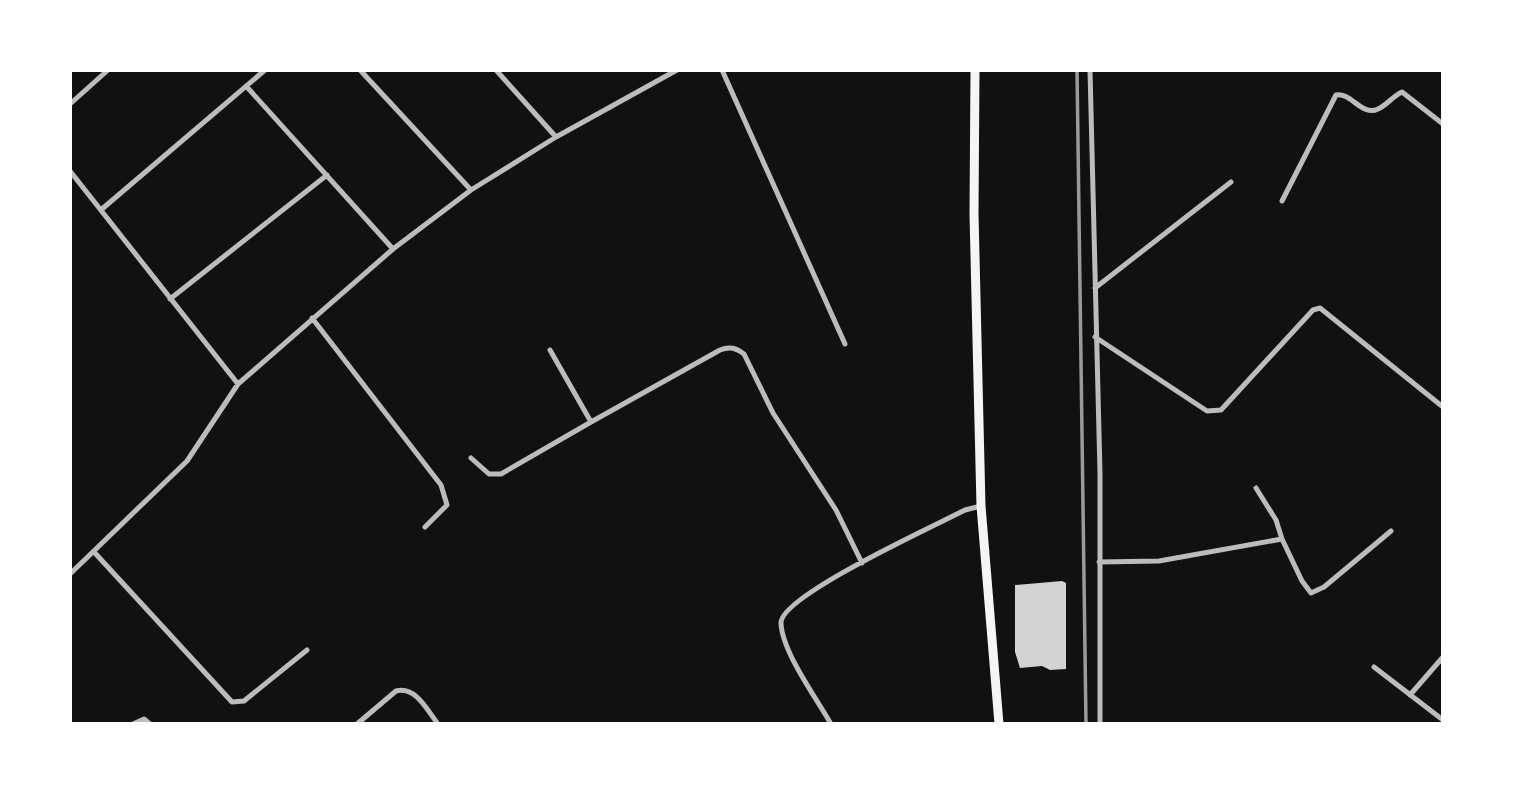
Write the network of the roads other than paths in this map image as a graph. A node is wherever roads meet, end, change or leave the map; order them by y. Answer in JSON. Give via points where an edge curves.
{"nodes":[{"id":1,"x":108,"y":70,"type":"edge"},
{"id":2,"x":265,"y":70,"type":"edge"},
{"id":3,"x":360,"y":70,"type":"edge"},
{"id":4,"x":496,"y":70,"type":"edge"},
{"id":5,"x":677,"y":70,"type":"edge"},
{"id":6,"x":722,"y":70,"type":"edge"},
{"id":7,"x":1090,"y":70,"type":"edge"},
{"id":8,"x":975,"y":71,"type":"edge"},
{"id":9,"x":246,"y":86,"type":"junction"},
{"id":10,"x":70,"y":104,"type":"edge"},
{"id":11,"x":1443,"y":124,"type":"edge"},
{"id":12,"x":556,"y":137,"type":"junction"},
{"id":13,"x":70,"y":171,"type":"edge"},
{"id":14,"x":327,"y":175,"type":"junction"},
{"id":15,"x":1231,"y":183,"type":"dead end"},
{"id":16,"x":471,"y":190,"type":"junction"},
{"id":17,"x":1282,"y":201,"type":"dead end"},
{"id":18,"x":102,"y":209,"type":"junction"},
{"id":19,"x":393,"y":249,"type":"junction"},
{"id":20,"x":1095,"y":288,"type":"junction"},
{"id":21,"x":170,"y":299,"type":"junction"},
{"id":22,"x":312,"y":318,"type":"junction"},
{"id":23,"x":1095,"y":337,"type":"junction"},
{"id":24,"x":845,"y":344,"type":"dead end"},
{"id":25,"x":550,"y":350,"type":"dead end"},
{"id":26,"x":237,"y":384,"type":"junction"},
{"id":27,"x":1443,"y":407,"type":"edge"},
{"id":28,"x":591,"y":422,"type":"junction"},
{"id":29,"x":471,"y":458,"type":"dead end"},
{"id":30,"x":1256,"y":488,"type":"dead end"},
{"id":31,"x":981,"y":506,"type":"junction"},
{"id":32,"x":425,"y":527,"type":"dead end"},
{"id":33,"x":1391,"y":531,"type":"dead end"},
{"id":34,"x":1282,"y":539,"type":"junction"},
{"id":35,"x":94,"y":552,"type":"junction"},
{"id":36,"x":1099,"y":562,"type":"junction"},
{"id":37,"x":862,"y":563,"type":"junction"},
{"id":38,"x":70,"y":575,"type":"edge"},
{"id":39,"x":307,"y":650,"type":"dead end"},
{"id":40,"x":1443,"y":657,"type":"edge"},
{"id":41,"x":1374,"y":667,"type":"dead end"},
{"id":42,"x":1410,"y":695,"type":"junction"},
{"id":43,"x":1443,"y":720,"type":"edge"},
{"id":44,"x":133,"y":724,"type":"edge"},
{"id":45,"x":150,"y":724,"type":"edge"},
{"id":46,"x":357,"y":724,"type":"edge"},
{"id":47,"x":438,"y":724,"type":"edge"},
{"id":48,"x":831,"y":724,"type":"edge"},
{"id":49,"x":999,"y":724,"type":"edge"},
{"id":50,"x":1100,"y":724,"type":"edge"}],
"edges":[{"from":1,"to":10,"type":"street"},
{"from":2,"to":9,"type":"street"},
{"from":3,"to":16,"type":"street"},
{"from":4,"to":12,"type":"street"},
{"from":5,"to":12,"type":"street"},
{"from":6,"to":24,"type":"street"},
{"from":7,"to":20,"type":"street"},
{"from":8,"to":31,"type":"main road"},
{"from":9,"to":14,"type":"street"},
{"from":9,"to":18,"type":"street"},
{"from":11,"to":17,"type":"street","via":[[1406,93],[1399,93],[1378,110],[1344,94],[1336,95]]},
{"from":12,"to":16,"type":"street"},
{"from":13,"to":18,"type":"street"},
{"from":14,"to":19,"type":"street"},
{"from":14,"to":21,"type":"street"},
{"from":15,"to":20,"type":"street"},
{"from":16,"to":19,"type":"street"},
{"from":18,"to":21,"type":"street"},
{"from":19,"to":22,"type":"street"},
{"from":20,"to":23,"type":"street"},
{"from":21,"to":26,"type":"street"},
{"from":22,"to":26,"type":"street"},
{"from":22,"to":32,"type":"street","via":[[442,485],[447,505]]},
{"from":23,"to":27,"type":"street","via":[[1207,411],[1221,410],[1313,310],[1320,308]]},
{"from":23,"to":36,"type":"street"},
{"from":25,"to":28,"type":"street"},
{"from":26,"to":35,"type":"street","via":[[187,461]]},
{"from":28,"to":29,"type":"street","via":[[504,473],[489,474]]},
{"from":28,"to":37,"type":"street","via":[[720,349],[738,349],[798,456],[836,510]]},
{"from":30,"to":34,"type":"street"},
{"from":31,"to":37,"type":"street"},
{"from":31,"to":49,"type":"main road"},
{"from":33,"to":34,"type":"street","via":[[1311,593]]},
{"from":34,"to":36,"type":"street","via":[[1159,561]]},
{"from":35,"to":38,"type":"street"},
{"from":35,"to":39,"type":"street","via":[[232,702],[244,701]]},
{"from":36,"to":50,"type":"street"},
{"from":37,"to":48,"type":"street","via":[[806,594],[782,615],[788,645]]},
{"from":40,"to":42,"type":"street"},
{"from":41,"to":42,"type":"street"},
{"from":42,"to":43,"type":"street"},
{"from":44,"to":45,"type":"street","via":[[144,719]]},
{"from":46,"to":47,"type":"street","via":[[403,689],[415,694]]}]}
